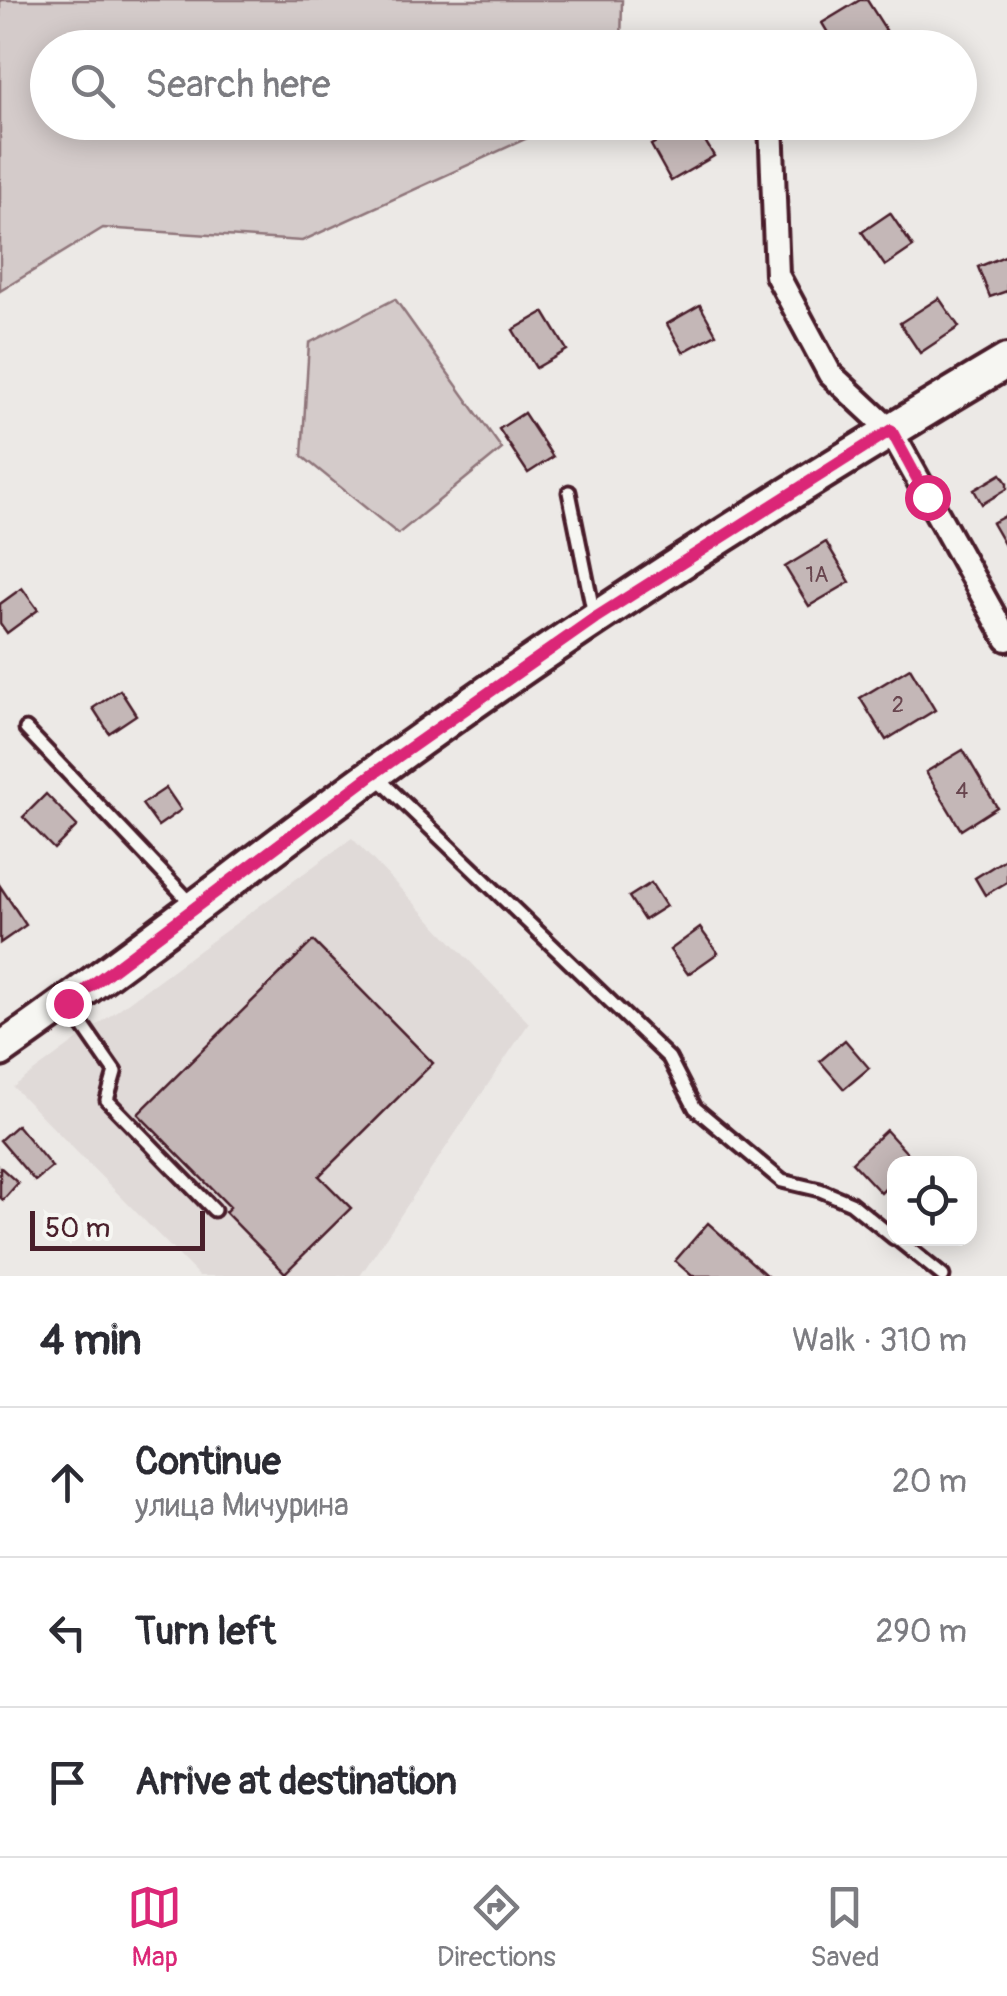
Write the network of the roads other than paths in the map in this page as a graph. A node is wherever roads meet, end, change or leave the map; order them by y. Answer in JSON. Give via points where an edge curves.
{"nodes":[{"id":1,"x":772,"y":140,"type":"edge"},
{"id":2,"x":1007,"y":360,"type":"edge"},
{"id":3,"x":891,"y":430,"type":"junction"},
{"id":4,"x":569,"y":492,"type":"dead end"},
{"id":5,"x":595,"y":618,"type":"junction"},
{"id":6,"x":1007,"y":639,"type":"edge"},
{"id":7,"x":26,"y":729,"type":"dead end"},
{"id":8,"x":373,"y":774,"type":"junction"},
{"id":9,"x":196,"y":907,"type":"junction"},
{"id":10,"x":68,"y":1003,"type":"junction"},
{"id":11,"x":0,"y":1050,"type":"edge"},
{"id":12,"x":214,"y":1210,"type":"dead end"},
{"id":13,"x":887,"y":1232,"type":"edge"},
{"id":14,"x":905,"y":1246,"type":"edge"},
{"id":15,"x":943,"y":1276,"type":"edge"}],
"edges":[{"from":1,"to":3,"type":"street","via":[[777,275],[830,374]]},
{"from":2,"to":3,"type":"street"},
{"from":3,"to":5,"type":"street"},
{"from":3,"to":6,"type":"street"},
{"from":4,"to":5,"type":"lane"},
{"from":5,"to":8,"type":"street"},
{"from":7,"to":9,"type":"lane"},
{"from":8,"to":9,"type":"street"},
{"from":8,"to":13,"type":"lane","via":[[669,1058],[695,1108],[782,1181],[851,1203]]},
{"from":9,"to":10,"type":"street"},
{"from":10,"to":11,"type":"street"},
{"from":10,"to":12,"type":"lane","via":[[115,1072],[107,1100]]},
{"from":14,"to":15,"type":"lane"}]}
